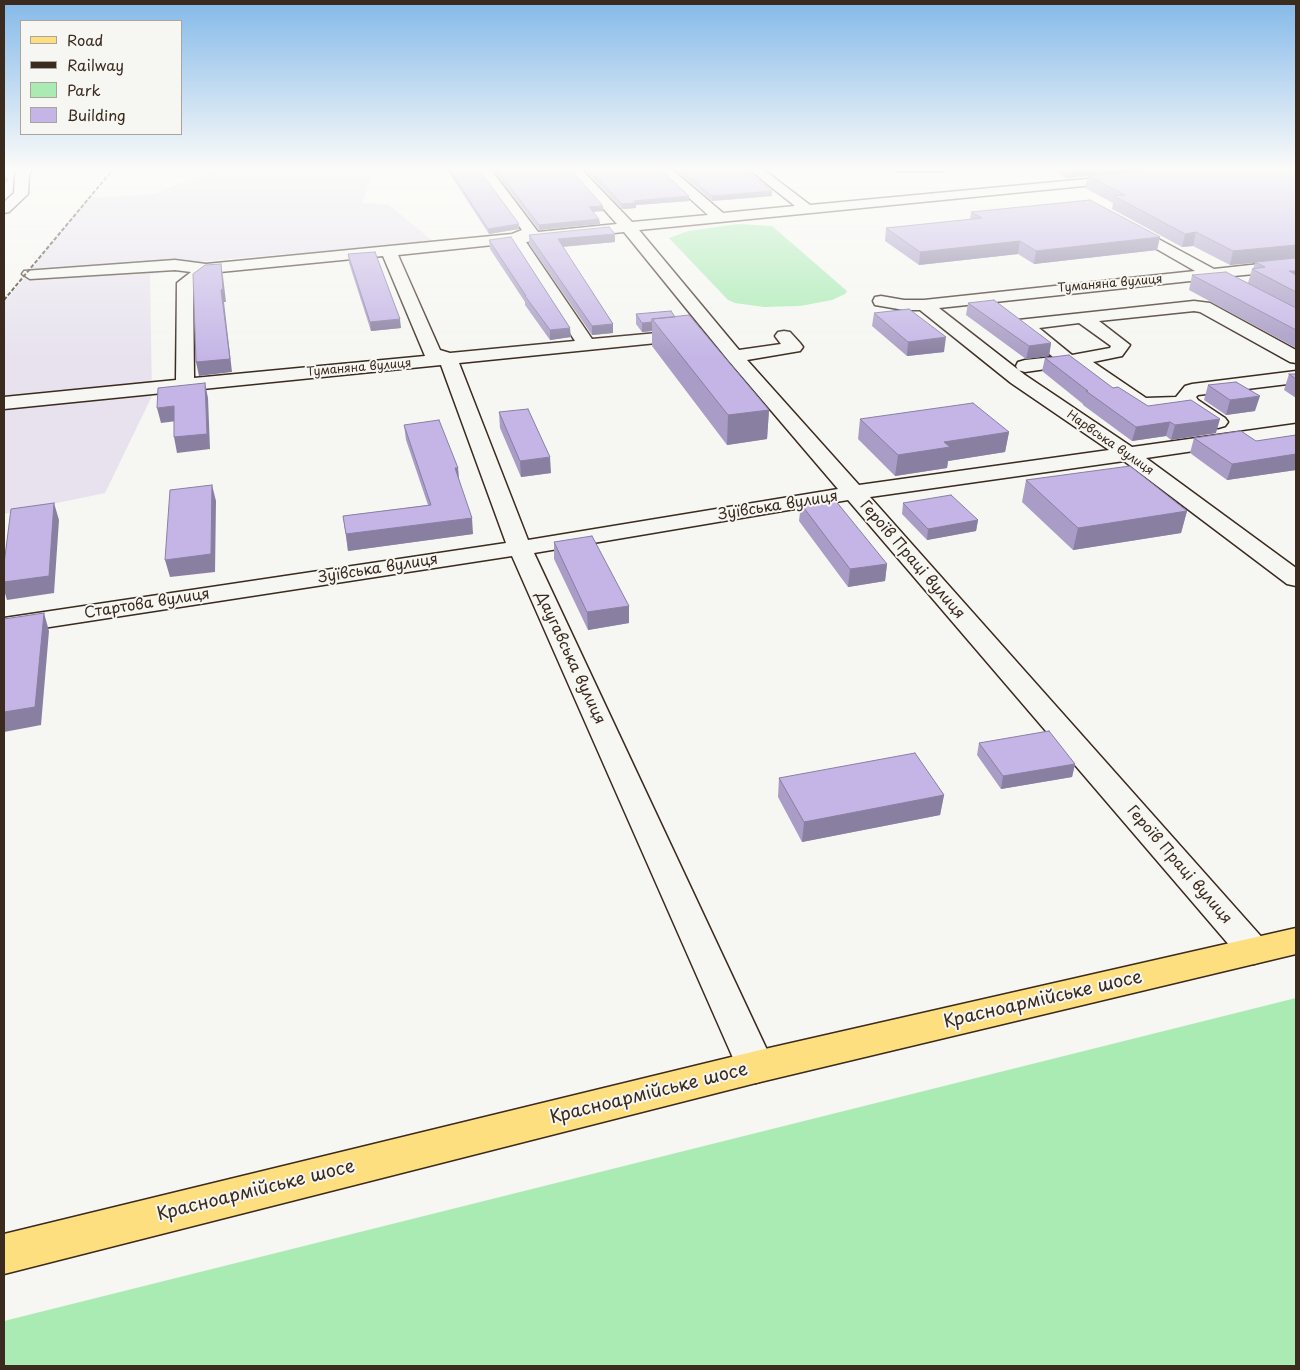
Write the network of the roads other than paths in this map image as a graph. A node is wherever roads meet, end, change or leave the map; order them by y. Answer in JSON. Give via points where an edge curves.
{"nodes":[{"id":1,"x":530,"y":231,"type":"edge"},
{"id":2,"x":596,"y":231,"type":"edge"},
{"id":3,"x":631,"y":231,"type":"edge"},
{"id":4,"x":1135,"y":231,"type":"edge"},
{"id":5,"x":516,"y":238,"type":"junction"},
{"id":6,"x":389,"y":252,"type":"junction"},
{"id":7,"x":1296,"y":265,"type":"edge"},
{"id":8,"x":1264,"y":268,"type":"junction"},
{"id":9,"x":206,"y":269,"type":"junction"},
{"id":10,"x":30,"y":274,"type":"dead end"},
{"id":11,"x":1212,"y":274,"type":"junction"},
{"id":12,"x":1288,"y":280,"type":"edge"},
{"id":13,"x":1238,"y":287,"type":"edge"},
{"id":14,"x":1034,"y":291,"type":"junction"},
{"id":15,"x":882,"y":301,"type":"dead end"},
{"id":16,"x":924,"y":305,"type":"junction"},
{"id":17,"x":1078,"y":318,"type":"junction"},
{"id":18,"x":714,"y":332,"type":"junction"},
{"id":19,"x":1287,"y":332,"type":"edge"},
{"id":20,"x":1258,"y":335,"type":"junction"},
{"id":21,"x":784,"y":336,"type":"dead end"},
{"id":22,"x":587,"y":345,"type":"junction"},
{"id":23,"x":734,"y":356,"type":"junction"},
{"id":24,"x":1296,"y":358,"type":"edge"},
{"id":25,"x":448,"y":359,"type":"junction"},
{"id":26,"x":1072,"y":360,"type":"junction"},
{"id":27,"x":1025,"y":366,"type":"dead end"},
{"id":28,"x":1296,"y":377,"type":"edge"},
{"id":29,"x":185,"y":384,"type":"junction"},
{"id":30,"x":4,"y":403,"type":"edge"},
{"id":31,"x":1190,"y":404,"type":"junction"},
{"id":32,"x":1296,"y":430,"type":"edge"},
{"id":33,"x":1243,"y":438,"type":"junction"},
{"id":34,"x":1128,"y":454,"type":"junction"},
{"id":35,"x":853,"y":493,"type":"junction"},
{"id":36,"x":520,"y":548,"type":"junction"},
{"id":37,"x":1296,"y":579,"type":"edge"},
{"id":38,"x":291,"y":582,"type":"joint"},
{"id":39,"x":4,"y":626,"type":"edge"},
{"id":40,"x":1296,"y":941,"type":"edge"},
{"id":41,"x":1254,"y":951,"type":"junction"},
{"id":42,"x":756,"y":1067,"type":"junction"},
{"id":43,"x":4,"y":1254,"type":"edge"}],
"edges":[{"from":1,"to":5,"type":"street"},
{"from":2,"to":5,"type":"street"},
{"from":3,"to":18,"type":"street","name":"Героїв Праці вулиця"},
{"from":4,"to":11,"type":"street"},
{"from":5,"to":6,"type":"street"},
{"from":5,"to":22,"type":"street"},
{"from":6,"to":9,"type":"street"},
{"from":6,"to":25,"type":"street","via":[[432,353]]},
{"from":7,"to":8,"type":"street","name":"Туманяна вулиця"},
{"from":8,"to":11,"type":"street","name":"Туманяна вулиця"},
{"from":8,"to":12,"type":"street"},
{"from":9,"to":10,"type":"street","via":[[175,265]]},
{"from":9,"to":29,"type":"street","via":[[185,284]]},
{"from":11,"to":13,"type":"street"},
{"from":11,"to":14,"type":"street","name":"Туманяна вулиця"},
{"from":14,"to":16,"type":"street","name":"Туманяна вулиця"},
{"from":14,"to":17,"type":"street"},
{"from":15,"to":16,"type":"street","name":"Туманяна вулиця"},
{"from":16,"to":34,"type":"street","name":"Нарвська вулиця","via":[[1018,379]]},
{"from":17,"to":20,"type":"street","via":[[1204,306]]},
{"from":17,"to":26,"type":"street","via":[[1121,345],[1116,352]]},
{"from":17,"to":26,"type":"street","via":[[1024,324]]},
{"from":18,"to":22,"type":"street","name":"Туманяна вулиця"},
{"from":18,"to":23,"type":"street","name":"Героїв Праці вулиця"},
{"from":19,"to":20,"type":"street"},
{"from":20,"to":24,"type":"street"},
{"from":21,"to":23,"type":"street","via":[[794,347]]},
{"from":22,"to":25,"type":"street","name":"Туманяна вулиця"},
{"from":23,"to":35,"type":"street","name":"Героїв Праці вулиця"},
{"from":25,"to":29,"type":"street","name":"Туманяна вулиця"},
{"from":25,"to":36,"type":"street","name":"Даугавська вулиця"},
{"from":26,"to":27,"type":"street"},
{"from":26,"to":31,"type":"street","via":[[1142,404]]},
{"from":28,"to":31,"type":"street","via":[[1192,390],[1186,397]]},
{"from":29,"to":30,"type":"street","name":"Туманяна вулиця"},
{"from":31,"to":33,"type":"street"},
{"from":32,"to":33,"type":"street","name":"Зуївська вулиця"},
{"from":33,"to":34,"type":"street","name":"Зуївська вулиця"},
{"from":34,"to":35,"type":"street","name":"Зуївська вулиця"},
{"from":34,"to":37,"type":"street","name":"Нарвська вулиця"},
{"from":35,"to":36,"type":"street","name":"Зуївська вулиця"},
{"from":35,"to":41,"type":"street","name":"Героїв Праці вулиця"},
{"from":36,"to":38,"type":"street","name":"Зуївська вулиця"},
{"from":36,"to":42,"type":"street","name":"Даугавська вулиця"},
{"from":38,"to":39,"type":"street","name":"Стартова вулиця"},
{"from":40,"to":41,"type":"main road","name":"Красноармійське шосе"},
{"from":41,"to":42,"type":"main road","name":"Красноармійське шосе"},
{"from":42,"to":43,"type":"main road","name":"Красноармійське шосе"}]}
